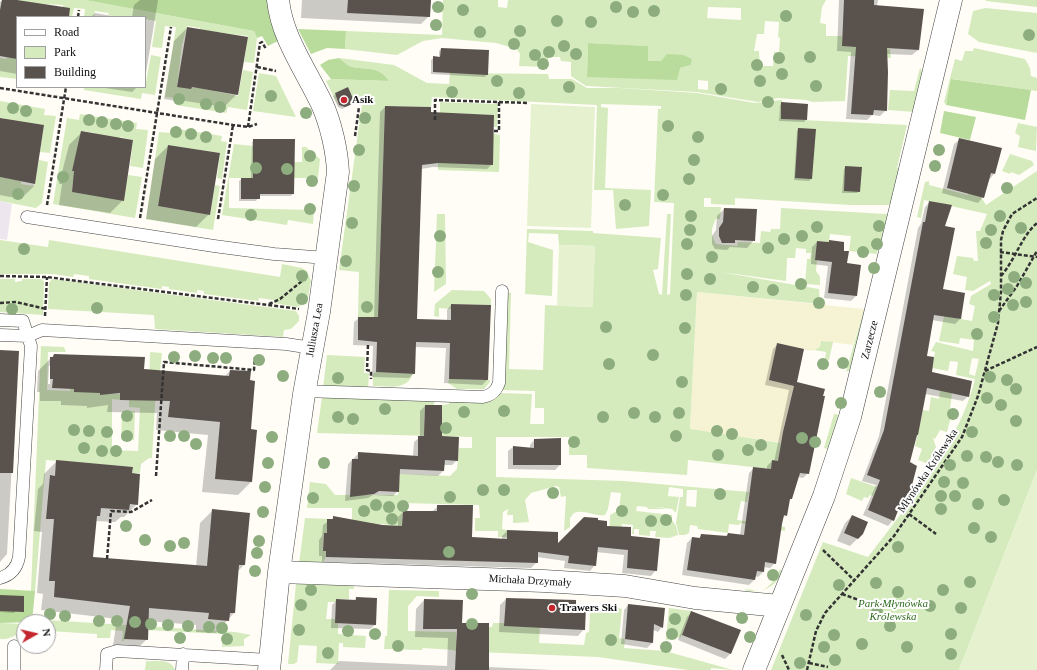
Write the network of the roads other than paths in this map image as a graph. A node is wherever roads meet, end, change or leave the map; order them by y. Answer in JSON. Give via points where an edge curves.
{"nodes":[{"id":1,"x":278,"y":0,"type":"edge"},
{"id":2,"x":951,"y":0,"type":"edge"},
{"id":3,"x":27,"y":217,"type":"dead end"},
{"id":4,"x":326,"y":258,"type":"junction"},
{"id":5,"x":502,"y":291,"type":"dead end"},
{"id":6,"x":0,"y":320,"type":"edge"},
{"id":7,"x":0,"y":335,"type":"edge"},
{"id":8,"x":28,"y":336,"type":"junction"},
{"id":9,"x":312,"y":348,"type":"junction"},
{"id":10,"x":304,"y":391,"type":"junction"},
{"id":11,"x":279,"y":572,"type":"junction"},
{"id":12,"x":0,"y":578,"type":"edge"},
{"id":13,"x":780,"y":606,"type":"junction"},
{"id":14,"x":14,"y":646,"type":"dead end"},
{"id":15,"x":183,"y":654,"type":"junction"},
{"id":16,"x":269,"y":665,"type":"edge"},
{"id":17,"x":14,"y":670,"type":"edge"},
{"id":18,"x":106,"y":670,"type":"edge"},
{"id":19,"x":182,"y":670,"type":"edge"},
{"id":20,"x":754,"y":670,"type":"edge"}],
"edges":[{"from":1,"to":4,"type":"street","name":"Juliusza Lea","via":[[288,38],[322,105],[337,159],[338,172]]},
{"from":2,"to":13,"type":"street","name":"Zarzecze","via":[[850,417],[824,496]]},
{"from":3,"to":4,"type":"lane","via":[[274,254]]},
{"from":4,"to":9,"type":"street","name":"Juliusza Lea"},
{"from":5,"to":10,"type":"lane","via":[[499,382],[489,396]]},
{"from":6,"to":8,"type":"lane","via":[[23,321]]},
{"from":7,"to":8,"type":"lane"},
{"from":8,"to":9,"type":"lane","via":[[45,330],[286,344]]},
{"from":8,"to":12,"type":"lane","via":[[31,346],[19,557],[14,570]]},
{"from":9,"to":10,"type":"street","name":"Juliusza Lea"},
{"from":10,"to":11,"type":"street","name":"Juliusza Lea"},
{"from":11,"to":13,"type":"street","name":"Michała Drzymały","via":[[625,586],[695,598]]},
{"from":11,"to":16,"type":"street","name":"Juliusza Lea"},
{"from":13,"to":20,"type":"street","name":"Zarzecze"},
{"from":14,"to":17,"type":"lane"},
{"from":15,"to":16,"type":"lane"},
{"from":15,"to":18,"type":"lane","via":[[117,651],[107,654]]},
{"from":15,"to":19,"type":"lane"}]}
